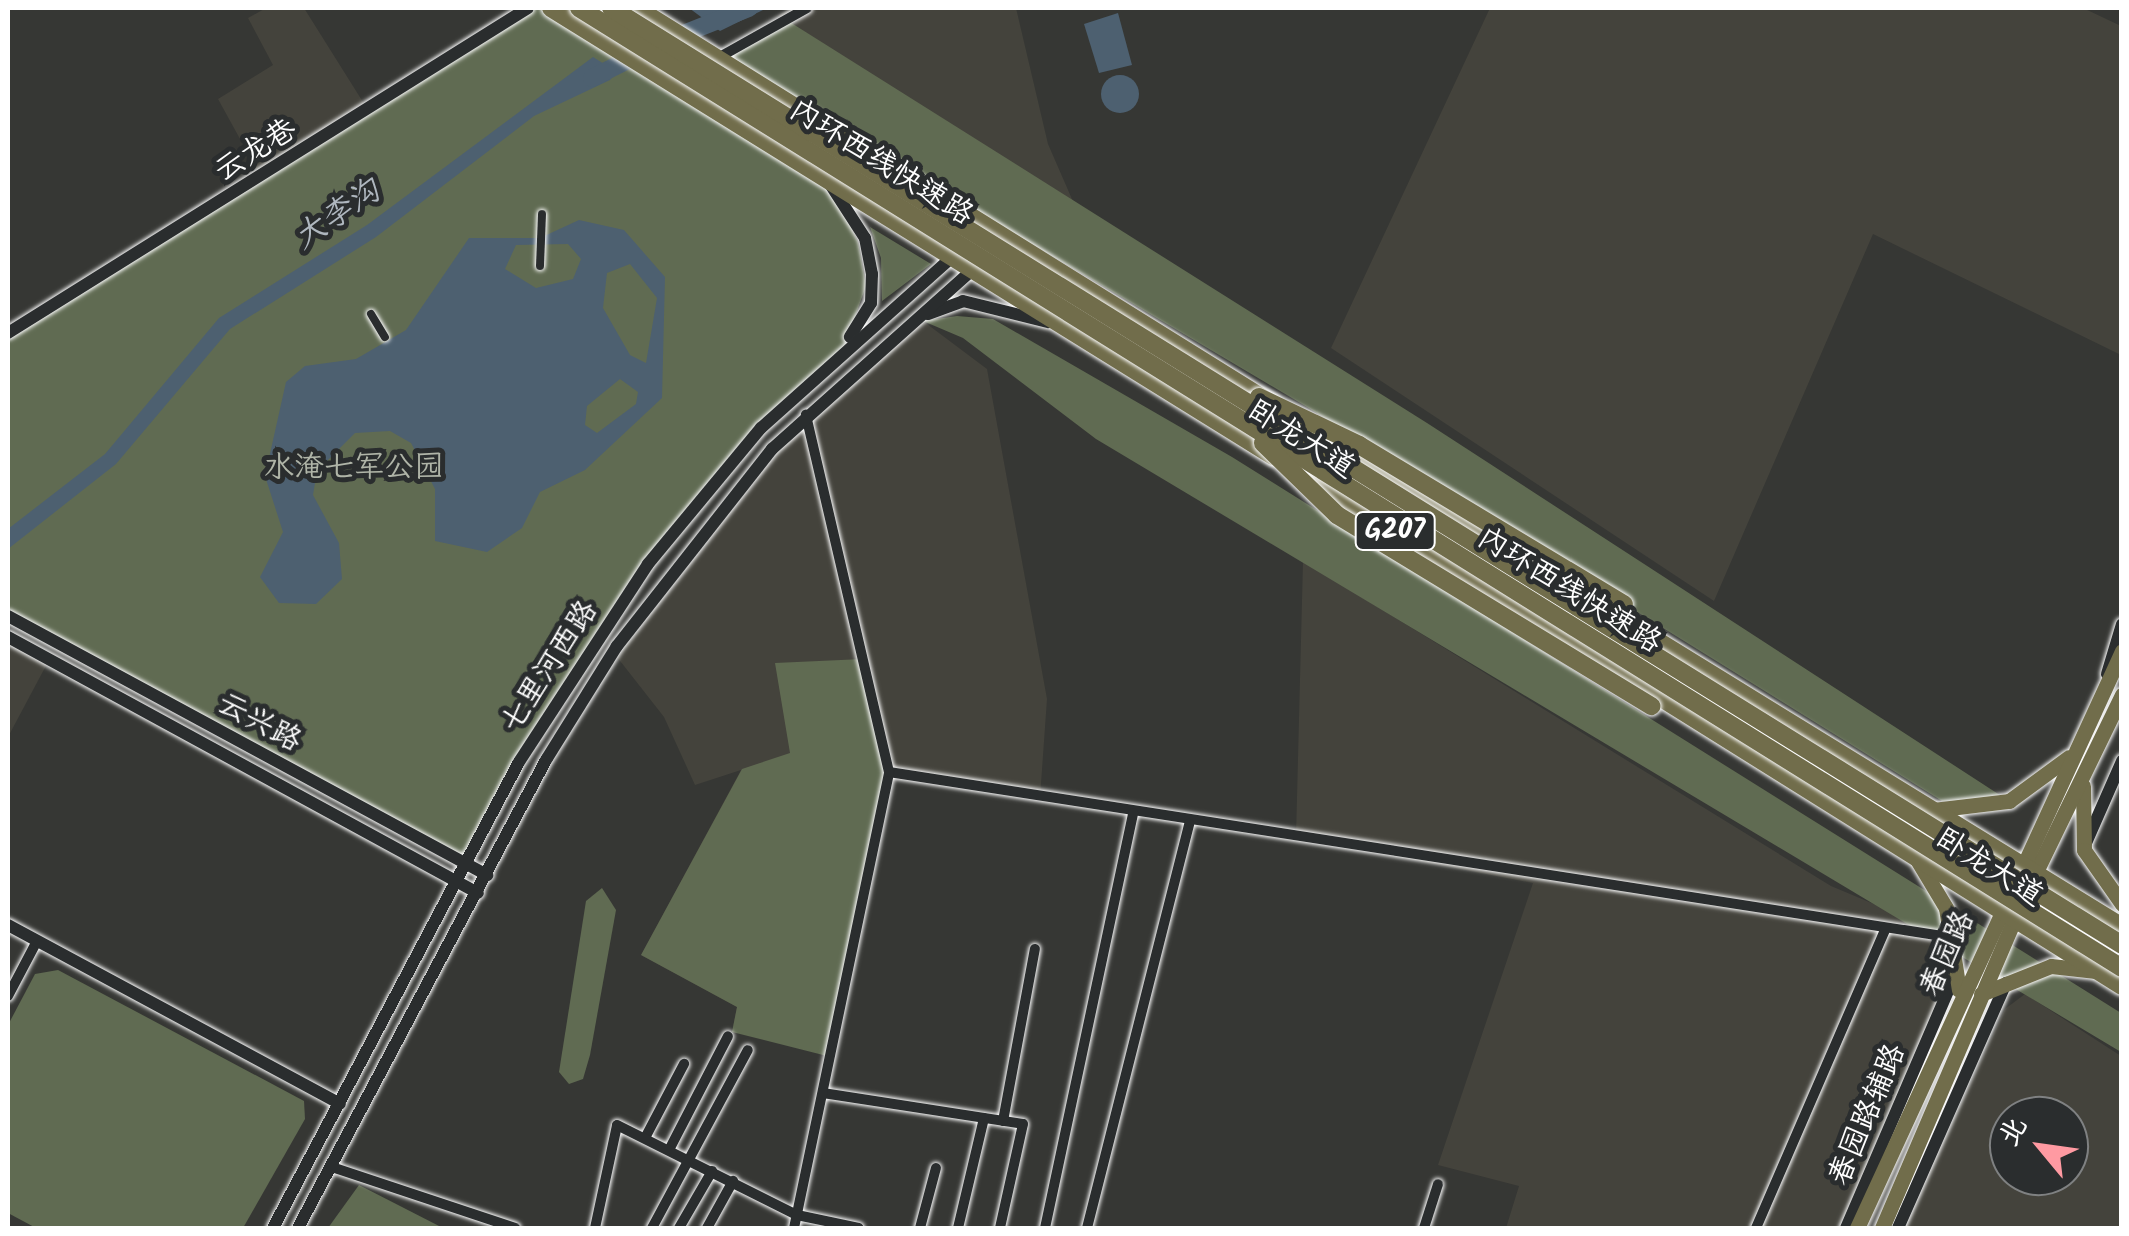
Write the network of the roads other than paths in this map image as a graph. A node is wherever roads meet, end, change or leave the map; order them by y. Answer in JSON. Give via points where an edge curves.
{"nodes":[{"id":1,"x":528,"y":8,"type":"edge"},
{"id":2,"x":551,"y":8,"type":"edge"},
{"id":3,"x":611,"y":8,"type":"edge"},
{"id":4,"x":636,"y":8,"type":"edge"},
{"id":5,"x":806,"y":8,"type":"edge"},
{"id":6,"x":575,"y":14,"type":"edge"},
{"id":7,"x":711,"y":54,"type":"junction"},
{"id":8,"x":828,"y":182,"type":"junction"},
{"id":9,"x":542,"y":214,"type":"dead end"},
{"id":10,"x":992,"y":226,"type":"junction"},
{"id":11,"x":1010,"y":238,"type":"junction"},
{"id":12,"x":950,"y":258,"type":"junction"},
{"id":13,"x":540,"y":266,"type":"dead end"},
{"id":14,"x":970,"y":272,"type":"junction"},
{"id":15,"x":371,"y":314,"type":"dead end"},
{"id":16,"x":1060,"y":326,"type":"junction"},
{"id":17,"x":8,"y":332,"type":"edge"},
{"id":18,"x":385,"y":336,"type":"dead end"},
{"id":19,"x":889,"y":340,"type":"junction"},
{"id":20,"x":844,"y":347,"type":"junction"},
{"id":21,"x":1185,"y":362,"type":"junction"},
{"id":22,"x":806,"y":414,"type":"junction"},
{"id":23,"x":1237,"y":418,"type":"junction"},
{"id":24,"x":8,"y":616,"type":"edge"},
{"id":25,"x":2122,"y":624,"type":"edge"},
{"id":26,"x":8,"y":637,"type":"edge"},
{"id":27,"x":2122,"y":651,"type":"edge"},
{"id":28,"x":1736,"y":686,"type":"junction"},
{"id":29,"x":2104,"y":690,"type":"junction"},
{"id":30,"x":2122,"y":695,"type":"edge"},
{"id":31,"x":2117,"y":716,"type":"edge"},
{"id":32,"x":1749,"y":750,"type":"junction"},
{"id":33,"x":2072,"y":755,"type":"junction"},
{"id":34,"x":2122,"y":761,"type":"edge"},
{"id":35,"x":889,"y":772,"type":"junction"},
{"id":36,"x":2084,"y":776,"type":"junction"},
{"id":37,"x":1933,"y":810,"type":"junction"},
{"id":38,"x":1133,"y":813,"type":"junction"},
{"id":39,"x":1189,"y":824,"type":"junction"},
{"id":40,"x":2084,"y":850,"type":"junction"},
{"id":41,"x":1911,"y":851,"type":"junction"},
{"id":42,"x":467,"y":864,"type":"junction"},
{"id":43,"x":2028,"y":866,"type":"junction"},
{"id":44,"x":487,"y":875,"type":"junction"},
{"id":45,"x":458,"y":882,"type":"junction"},
{"id":46,"x":478,"y":893,"type":"junction"},
{"id":47,"x":2122,"y":904,"type":"edge"},
{"id":48,"x":2007,"y":911,"type":"junction"},
{"id":49,"x":8,"y":926,"type":"edge"},
{"id":50,"x":2122,"y":926,"type":"edge"},
{"id":51,"x":1886,"y":928,"type":"junction"},
{"id":52,"x":1955,"y":938,"type":"junction"},
{"id":53,"x":37,"y":941,"type":"junction"},
{"id":54,"x":2122,"y":945,"type":"edge"},
{"id":55,"x":1035,"y":949,"type":"dead end"},
{"id":56,"x":1959,"y":966,"type":"junction"},
{"id":57,"x":2122,"y":968,"type":"edge"},
{"id":58,"x":2098,"y":971,"type":"junction"},
{"id":59,"x":2006,"y":983,"type":"junction"},
{"id":60,"x":2122,"y":986,"type":"edge"},
{"id":61,"x":1981,"y":994,"type":"junction"},
{"id":62,"x":8,"y":996,"type":"edge"},
{"id":63,"x":1959,"y":998,"type":"junction"},
{"id":64,"x":728,"y":1036,"type":"dead end"},
{"id":65,"x":748,"y":1050,"type":"dead end"},
{"id":66,"x":684,"y":1064,"type":"dead end"},
{"id":67,"x":823,"y":1093,"type":"junction"},
{"id":68,"x":340,"y":1104,"type":"junction"},
{"id":69,"x":984,"y":1118,"type":"junction"},
{"id":70,"x":1003,"y":1121,"type":"junction"},
{"id":71,"x":645,"y":1138,"type":"junction"},
{"id":72,"x":669,"y":1150,"type":"junction"},
{"id":73,"x":690,"y":1160,"type":"junction"},
{"id":74,"x":332,"y":1167,"type":"junction"},
{"id":75,"x":936,"y":1168,"type":"dead end"},
{"id":76,"x":712,"y":1170,"type":"junction"},
{"id":77,"x":734,"y":1181,"type":"junction"},
{"id":78,"x":1438,"y":1184,"type":"dead end"},
{"id":79,"x":796,"y":1215,"type":"junction"},
{"id":80,"x":273,"y":1228,"type":"edge"},
{"id":81,"x":298,"y":1228,"type":"edge"},
{"id":82,"x":515,"y":1228,"type":"edge"},
{"id":83,"x":595,"y":1228,"type":"edge"},
{"id":84,"x":652,"y":1228,"type":"edge"},
{"id":85,"x":679,"y":1228,"type":"edge"},
{"id":86,"x":707,"y":1228,"type":"edge"},
{"id":87,"x":794,"y":1228,"type":"edge"},
{"id":88,"x":860,"y":1228,"type":"edge"},
{"id":89,"x":920,"y":1228,"type":"edge"},
{"id":90,"x":958,"y":1228,"type":"edge"},
{"id":91,"x":1000,"y":1228,"type":"edge"},
{"id":92,"x":1045,"y":1228,"type":"edge"},
{"id":93,"x":1086,"y":1228,"type":"edge"},
{"id":94,"x":1424,"y":1228,"type":"edge"},
{"id":95,"x":1756,"y":1228,"type":"edge"},
{"id":96,"x":1846,"y":1228,"type":"edge"},
{"id":97,"x":1857,"y":1228,"type":"edge"},
{"id":98,"x":1882,"y":1228,"type":"edge"},
{"id":99,"x":1898,"y":1228,"type":"edge"}],
"edges":[{"from":1,"to":17,"type":"street","name":"云龙巷"},
{"from":2,"to":6,"type":"highway","name":"卧龙大道","number":"G207"},
{"from":3,"to":21,"type":"highway","name":"内环西线快速路","bridge":true},
{"from":4,"to":7,"type":"highway","name":"卧龙大道","number":"G207"},
{"from":5,"to":7,"type":"street"},
{"from":6,"to":8,"type":"highway","name":"卧龙大道","number":"G207"},
{"from":6,"to":23,"type":"highway","name":"内环西线快速路","bridge":true},
{"from":7,"to":10,"type":"highway","name":"卧龙大道","number":"G207"},
{"from":8,"to":12,"type":"highway","name":"卧龙大道","number":"G207"},
{"from":8,"to":20,"type":"street","via":[[865,238],[872,274],[870,303]]},
{"from":9,"to":13,"type":"street"},
{"from":10,"to":11,"type":"highway","name":"卧龙大道","number":"G207"},
{"from":10,"to":12,"type":"street","name":"七里河西路"},
{"from":11,"to":14,"type":"street","name":"七里河西路"},
{"from":11,"to":28,"type":"highway","name":"卧龙大道","number":"G207"},
{"from":12,"to":14,"type":"highway","name":"卧龙大道","number":"G207"},
{"from":12,"to":20,"type":"street","name":"七里河西路"},
{"from":14,"to":16,"type":"highway","name":"卧龙大道","number":"G207"},
{"from":14,"to":19,"type":"street","name":"七里河西路"},
{"from":15,"to":18,"type":"street"},
{"from":16,"to":19,"type":"street","via":[[963,301]]},
{"from":16,"to":32,"type":"highway","name":"卧龙大道","number":"G207"},
{"from":19,"to":22,"type":"street","name":"七里河西路"},
{"from":20,"to":42,"type":"street","name":"七里河西路","via":[[718,476],[648,564],[575,668]]},
{"from":21,"to":28,"type":"highway","bridge":true,"via":[[1360,445],[1624,604]]},
{"from":21,"to":54,"type":"highway","name":"内环西线快速路","bridge":true},
{"from":22,"to":35,"type":"street"},
{"from":22,"to":44,"type":"street","name":"七里河西路","via":[[617,646]]},
{"from":23,"to":32,"type":"highway","bridge":true,"via":[[1337,515],[1652,706]]},
{"from":23,"to":57,"type":"highway","name":"内环西线快速路","bridge":true},
{"from":24,"to":42,"type":"street","name":"云兴路"},
{"from":25,"to":29,"type":"street"},
{"from":26,"to":45,"type":"street","name":"云兴路"},
{"from":27,"to":29,"type":"main road","name":"春园路"},
{"from":28,"to":37,"type":"highway","name":"卧龙大道","number":"G207"},
{"from":29,"to":33,"type":"main road","name":"春园路"},
{"from":30,"to":31,"type":"main road","name":"春园路"},
{"from":31,"to":36,"type":"main road","name":"春园路"},
{"from":32,"to":41,"type":"highway","name":"卧龙大道","number":"G207"},
{"from":33,"to":37,"type":"main road","via":[[2009,801]]},
{"from":33,"to":43,"type":"main road","name":"春园路"},
{"from":34,"to":40,"type":"street"},
{"from":35,"to":38,"type":"street"},
{"from":35,"to":67,"type":"street"},
{"from":36,"to":40,"type":"main road"},
{"from":36,"to":43,"type":"main road","name":"春园路"},
{"from":37,"to":43,"type":"highway","name":"卧龙大道","number":"G207"},
{"from":38,"to":39,"type":"street"},
{"from":38,"to":92,"type":"street"},
{"from":39,"to":51,"type":"street"},
{"from":39,"to":93,"type":"street"},
{"from":40,"to":47,"type":"main road"},
{"from":41,"to":48,"type":"highway","name":"卧龙大道","number":"G207"},
{"from":41,"to":52,"type":"main road"},
{"from":42,"to":44,"type":"street","name":"云兴路"},
{"from":42,"to":45,"type":"street","name":"七里河西路"},
{"from":43,"to":48,"type":"main road","name":"春园路"},
{"from":43,"to":50,"type":"highway","name":"卧龙大道","number":"G207"},
{"from":44,"to":46,"type":"street","name":"七里河西路"},
{"from":45,"to":46,"type":"street","name":"云兴路"},
{"from":45,"to":68,"type":"street","name":"七里河西路"},
{"from":46,"to":74,"type":"street","name":"七里河西路"},
{"from":48,"to":58,"type":"highway","name":"卧龙大道","number":"G207"},
{"from":48,"to":61,"type":"main road","name":"春园路"},
{"from":48,"to":63,"type":"main road","name":"春园路"},
{"from":49,"to":53,"type":"street"},
{"from":51,"to":52,"type":"street"},
{"from":51,"to":95,"type":"street"},
{"from":52,"to":56,"type":"main road"},
{"from":53,"to":62,"type":"street"},
{"from":53,"to":68,"type":"street"},
{"from":55,"to":70,"type":"street"},
{"from":56,"to":63,"type":"main road"},
{"from":56,"to":96,"type":"street","name":"春园路辅路"},
{"from":58,"to":59,"type":"main road","via":[[2051,966]]},
{"from":58,"to":60,"type":"highway","name":"卧龙大道","number":"G207"},
{"from":59,"to":61,"type":"main road"},
{"from":59,"to":99,"type":"street"},
{"from":61,"to":98,"type":"main road","name":"春园路"},
{"from":63,"to":97,"type":"main road","name":"春园路"},
{"from":64,"to":72,"type":"street"},
{"from":65,"to":73,"type":"street"},
{"from":66,"to":71,"type":"street"},
{"from":67,"to":69,"type":"street"},
{"from":67,"to":79,"type":"street"},
{"from":68,"to":80,"type":"street","name":"七里河西路"},
{"from":69,"to":70,"type":"street"},
{"from":69,"to":90,"type":"street"},
{"from":70,"to":91,"type":"street","via":[[1023,1124]]},
{"from":71,"to":72,"type":"street"},
{"from":71,"to":83,"type":"street","via":[[618,1125]]},
{"from":72,"to":73,"type":"street"},
{"from":73,"to":76,"type":"street"},
{"from":73,"to":84,"type":"street"},
{"from":74,"to":81,"type":"street","name":"七里河西路"},
{"from":74,"to":82,"type":"street"},
{"from":75,"to":89,"type":"street"},
{"from":76,"to":77,"type":"street"},
{"from":76,"to":85,"type":"street"},
{"from":77,"to":79,"type":"street"},
{"from":77,"to":86,"type":"street"},
{"from":78,"to":94,"type":"street"},
{"from":79,"to":87,"type":"street"},
{"from":79,"to":88,"type":"street"}]}
